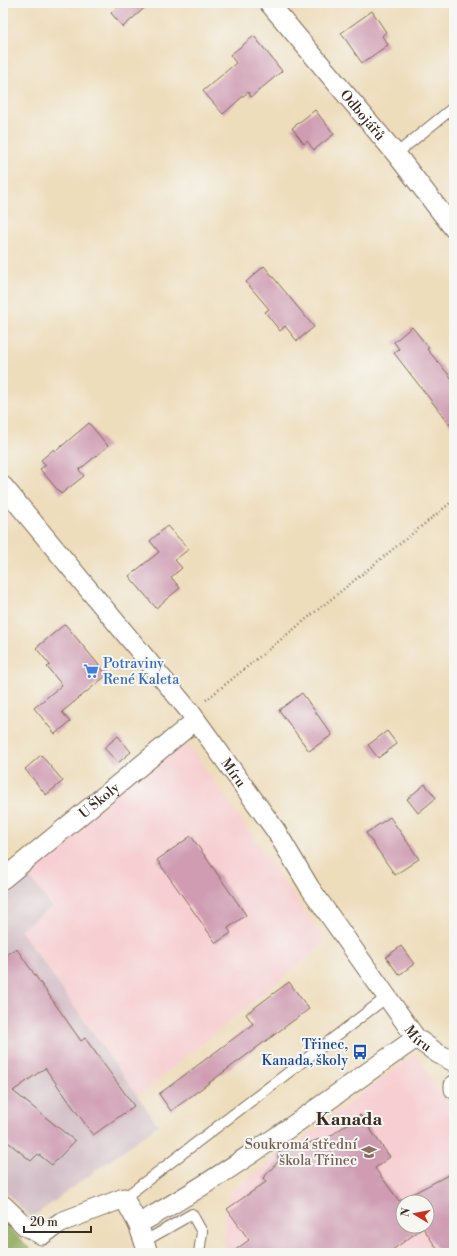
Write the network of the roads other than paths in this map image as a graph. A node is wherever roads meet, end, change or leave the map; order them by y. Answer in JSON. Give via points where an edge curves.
{"nodes":[{"id":1,"x":269,"y":3,"type":"edge"},
{"id":2,"x":454,"y":107,"type":"edge"},
{"id":3,"x":396,"y":154,"type":"junction"},
{"id":4,"x":454,"y":229,"type":"edge"},
{"id":5,"x":3,"y":486,"type":"edge"},
{"id":6,"x":193,"y":717,"type":"junction"},
{"id":7,"x":3,"y":879,"type":"edge"},
{"id":8,"x":387,"y":997,"type":"junction"},
{"id":9,"x":416,"y":1038,"type":"junction"},
{"id":10,"x":454,"y":1062,"type":"edge"},
{"id":11,"x":454,"y":1085,"type":"edge"},
{"id":12,"x":454,"y":1090,"type":"edge"},
{"id":13,"x":124,"y":1198,"type":"junction"},
{"id":14,"x":3,"y":1205,"type":"edge"},
{"id":15,"x":144,"y":1239,"type":"edge"},
{"id":16,"x":199,"y":1253,"type":"edge"}],
"edges":[{"from":1,"to":3,"type":"street","name":"Odbojářů"},
{"from":2,"to":3,"type":"lane"},
{"from":3,"to":4,"type":"street","name":"Odbojářů"},
{"from":5,"to":6,"type":"street","name":"Míru"},
{"from":6,"to":7,"type":"street","name":"U Školy"},
{"from":6,"to":8,"type":"street","name":"Míru","via":[[276,831],[310,888]]},
{"from":8,"to":9,"type":"street","name":"Míru"},
{"from":8,"to":13,"type":"lane"},
{"from":9,"to":10,"type":"street","name":"Míru","via":[[436,1053]]},
{"from":9,"to":15,"type":"street","via":[[287,1130],[174,1204]]},
{"from":11,"to":12,"type":"street"},
{"from":13,"to":14,"type":"street","via":[[61,1222],[42,1235],[25,1226]]},
{"from":13,"to":15,"type":"street"},
{"from":15,"to":16,"type":"lane","via":[[192,1214],[202,1232]]}]}
